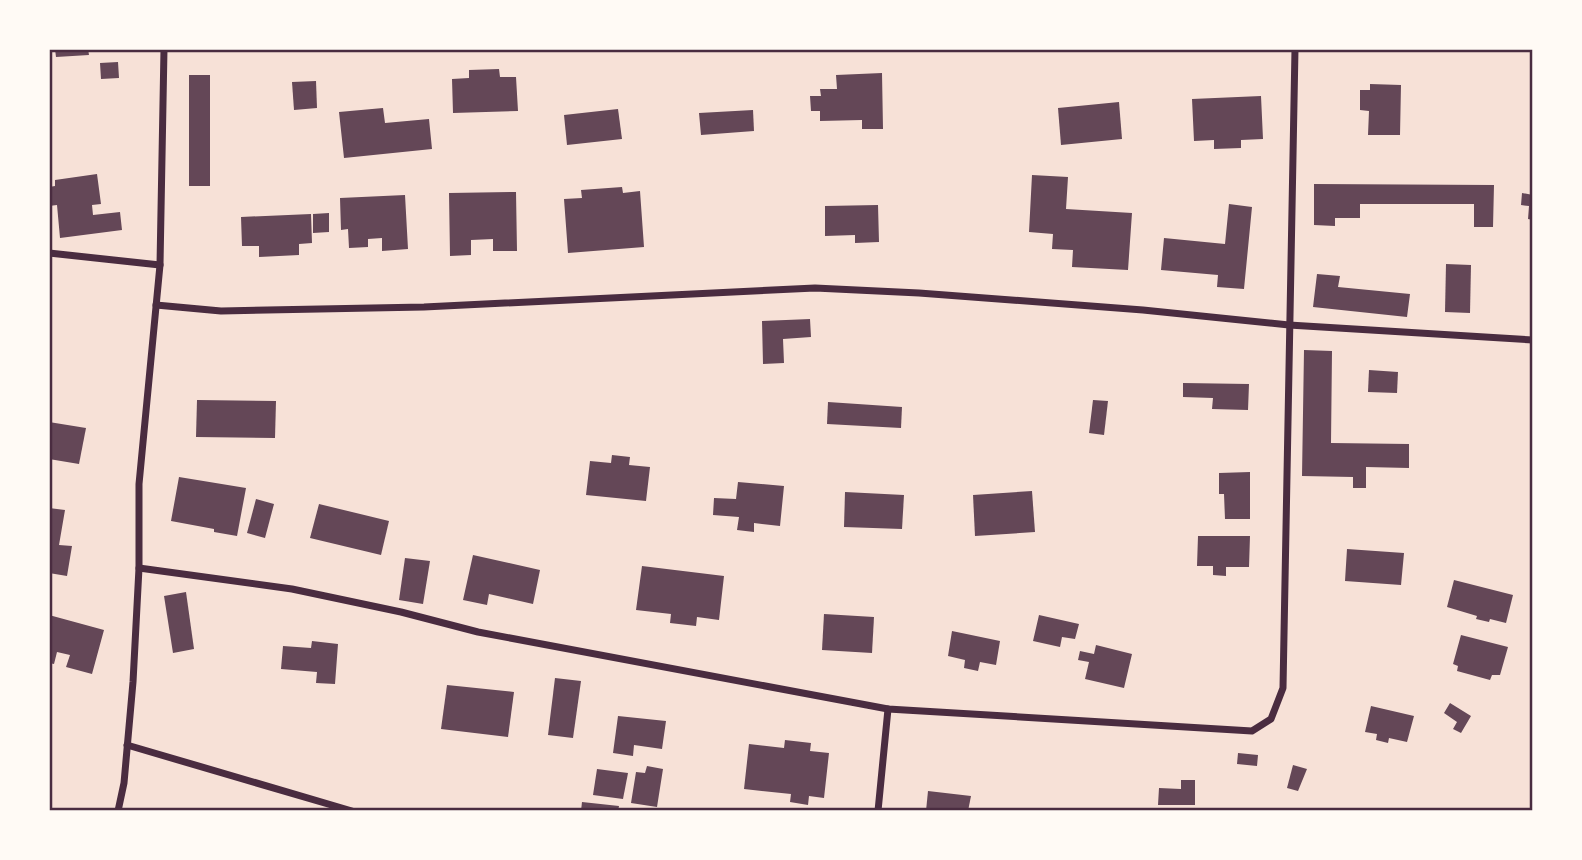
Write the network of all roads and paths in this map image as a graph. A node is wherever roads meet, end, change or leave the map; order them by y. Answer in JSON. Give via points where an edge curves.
{"nodes":[{"id":1,"x":164,"y":49,"type":"edge"},
{"id":2,"x":1295,"y":49,"type":"edge"},
{"id":3,"x":49,"y":253,"type":"edge"},
{"id":4,"x":160,"y":265,"type":"junction"},
{"id":5,"x":156,"y":305,"type":"junction"},
{"id":6,"x":1289,"y":326,"type":"junction"},
{"id":7,"x":1533,"y":340,"type":"edge"},
{"id":8,"x":139,"y":568,"type":"junction"},
{"id":9,"x":888,"y":709,"type":"junction"},
{"id":10,"x":127,"y":745,"type":"junction"},
{"id":11,"x":118,"y":811,"type":"edge"},
{"id":12,"x":352,"y":811,"type":"edge"},
{"id":13,"x":878,"y":811,"type":"edge"}],
"edges":[{"from":1,"to":4,"type":"street"},
{"from":2,"to":6,"type":"street"},
{"from":3,"to":4,"type":"street"},
{"from":4,"to":5,"type":"street"},
{"from":5,"to":6,"type":"street","via":[[221,311],[424,307],[815,288],[1117,307]]},
{"from":5,"to":8,"type":"street","via":[[139,484]]},
{"from":6,"to":7,"type":"street"},
{"from":6,"to":9,"type":"street","via":[[1283,688],[1271,719],[1252,731],[1228,732]]},
{"from":8,"to":9,"type":"street","via":[[292,589],[491,635]]},
{"from":8,"to":10,"type":"street"},
{"from":9,"to":13,"type":"street"},
{"from":10,"to":11,"type":"street"},
{"from":10,"to":12,"type":"street"}]}
